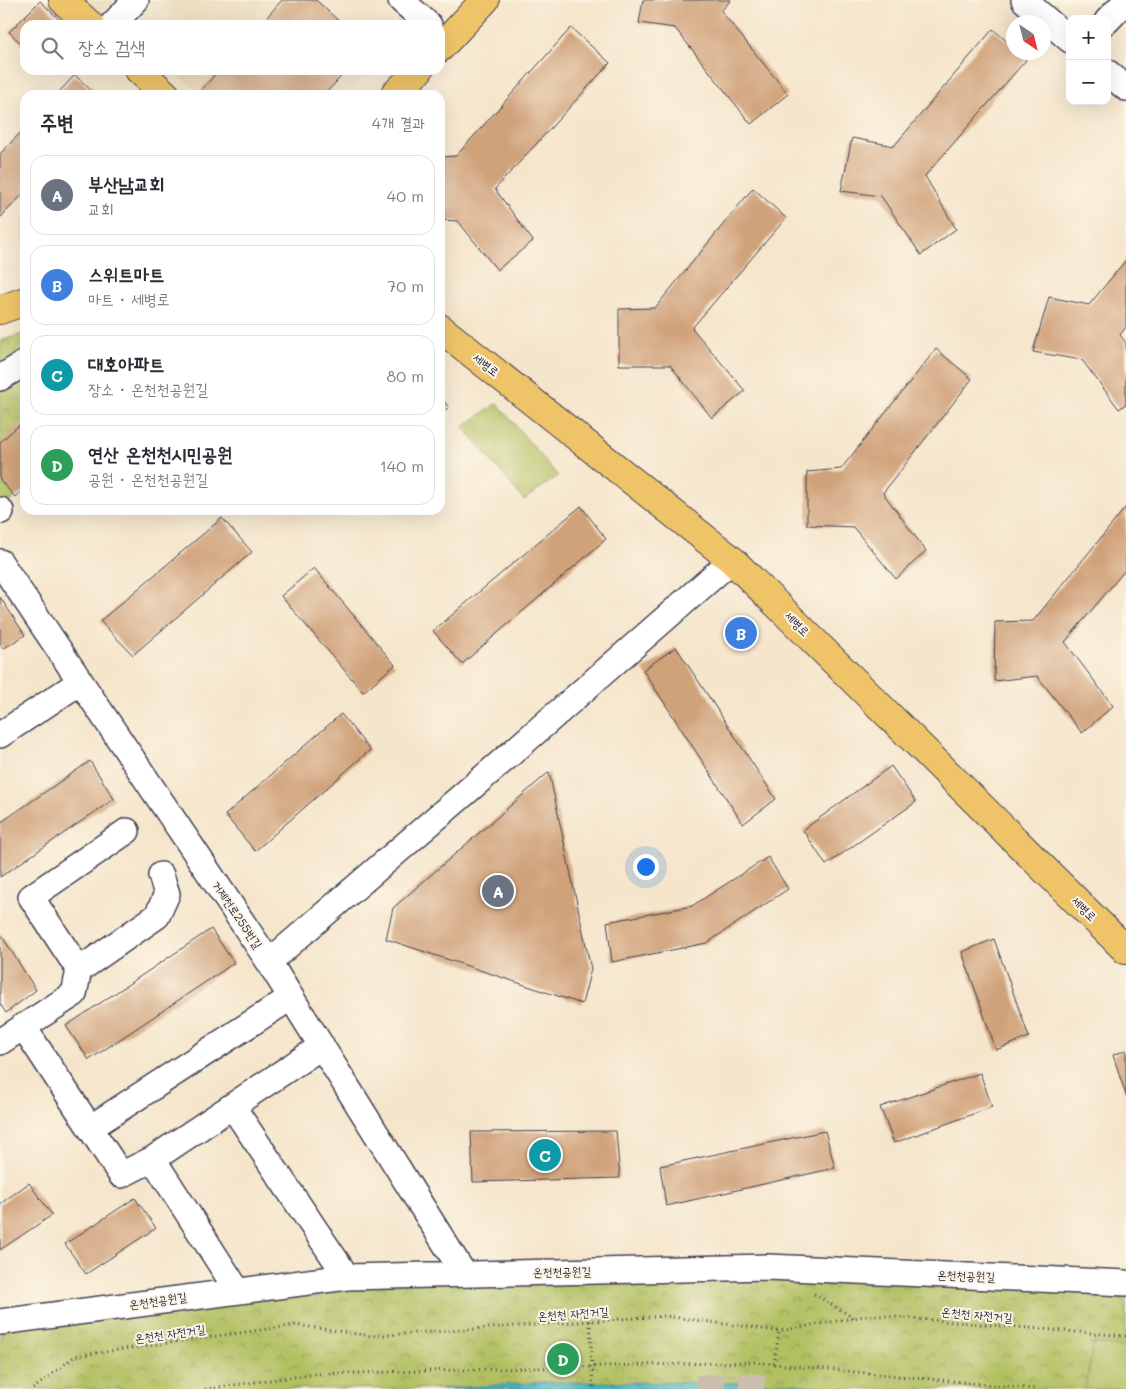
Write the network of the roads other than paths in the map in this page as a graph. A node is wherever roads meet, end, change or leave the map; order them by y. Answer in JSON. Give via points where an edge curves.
{"nodes":[{"id":1,"x":63,"y":0,"type":"edge"},
{"id":2,"x":136,"y":0,"type":"edge"},
{"id":3,"x":401,"y":0,"type":"edge"},
{"id":4,"x":485,"y":0,"type":"edge"},
{"id":5,"x":1024,"y":0,"type":"edge"},
{"id":6,"x":1126,"y":1,"type":"edge"},
{"id":7,"x":1111,"y":17,"type":"edge"},
{"id":8,"x":85,"y":20,"type":"edge"},
{"id":9,"x":117,"y":20,"type":"edge"},
{"id":10,"x":422,"y":20,"type":"edge"},
{"id":11,"x":445,"y":32,"type":"edge"},
{"id":12,"x":1066,"y":37,"type":"edge"},
{"id":13,"x":144,"y":75,"type":"edge"},
{"id":14,"x":414,"y":75,"type":"edge"},
{"id":15,"x":1111,"y":75,"type":"edge"},
{"id":16,"x":1126,"y":88,"type":"edge"},
{"id":17,"x":161,"y":90,"type":"edge"},
{"id":18,"x":399,"y":90,"type":"edge"},
{"id":19,"x":20,"y":303,"type":"edge"},
{"id":20,"x":0,"y":310,"type":"edge"},
{"id":21,"x":445,"y":332,"type":"edge"},
{"id":22,"x":20,"y":366,"type":"edge"},
{"id":23,"x":0,"y":378,"type":"edge"},
{"id":24,"x":732,"y":560,"type":"junction"},
{"id":25,"x":0,"y":562,"type":"edge"},
{"id":26,"x":80,"y":682,"type":"junction"},
{"id":27,"x":0,"y":735,"type":"edge"},
{"id":28,"x":127,"y":831,"type":"dead end"},
{"id":29,"x":161,"y":875,"type":"dead end"},
{"id":30,"x":1126,"y":950,"type":"edge"},
{"id":31,"x":268,"y":962,"type":"junction"},
{"id":32,"x":79,"y":970,"type":"junction"},
{"id":33,"x":290,"y":998,"type":"junction"},
{"id":34,"x":24,"y":1026,"type":"junction"},
{"id":35,"x":0,"y":1042,"type":"edge"},
{"id":36,"x":322,"y":1046,"type":"junction"},
{"id":37,"x":234,"y":1107,"type":"junction"},
{"id":38,"x":90,"y":1128,"type":"junction"},
{"id":39,"x":153,"y":1159,"type":"junction"},
{"id":40,"x":464,"y":1274,"type":"junction"},
{"id":41,"x":347,"y":1277,"type":"junction"},
{"id":42,"x":1126,"y":1283,"type":"edge"},
{"id":43,"x":237,"y":1290,"type":"junction"},
{"id":44,"x":0,"y":1322,"type":"edge"}],
"edges":[{"from":1,"to":8,"type":"main road"},
{"from":2,"to":9,"type":"street"},
{"from":3,"to":10,"type":"street"},
{"from":4,"to":11,"type":"main road"},
{"from":5,"to":12,"type":"street"},
{"from":6,"to":7,"type":"street"},
{"from":13,"to":17,"type":"main road"},
{"from":14,"to":18,"type":"main road"},
{"from":15,"to":16,"type":"street"},
{"from":19,"to":20,"type":"main road"},
{"from":21,"to":24,"type":"main road","name":"세병로"},
{"from":22,"to":23,"type":"street"},
{"from":24,"to":30,"type":"main road","name":"세병로"},
{"from":24,"to":31,"type":"street"},
{"from":25,"to":26,"type":"street","name":"거제천로255번길"},
{"from":26,"to":27,"type":"street"},
{"from":26,"to":31,"type":"street","name":"거제천로255번길"},
{"from":28,"to":32,"type":"street","via":[[31,898]]},
{"from":29,"to":32,"type":"street","via":[[167,894],[157,916]]},
{"from":31,"to":33,"type":"street","name":"거제천로255번길"},
{"from":32,"to":34,"type":"street","via":[[74,994]]},
{"from":33,"to":36,"type":"street","name":"거제천로255번길"},
{"from":33,"to":38,"type":"street"},
{"from":34,"to":35,"type":"street"},
{"from":34,"to":38,"type":"street"},
{"from":36,"to":37,"type":"street"},
{"from":36,"to":40,"type":"street","name":"거제천로255번길"},
{"from":37,"to":39,"type":"street"},
{"from":37,"to":41,"type":"street"},
{"from":38,"to":39,"type":"street","via":[[121,1175]]},
{"from":39,"to":43,"type":"street"},
{"from":40,"to":41,"type":"street","name":"온천천공원길"},
{"from":40,"to":42,"type":"street","name":"온천천공원길","via":[[768,1267]]},
{"from":41,"to":43,"type":"street","name":"온천천공원길"},
{"from":43,"to":44,"type":"street","name":"온천천공원길"}]}
